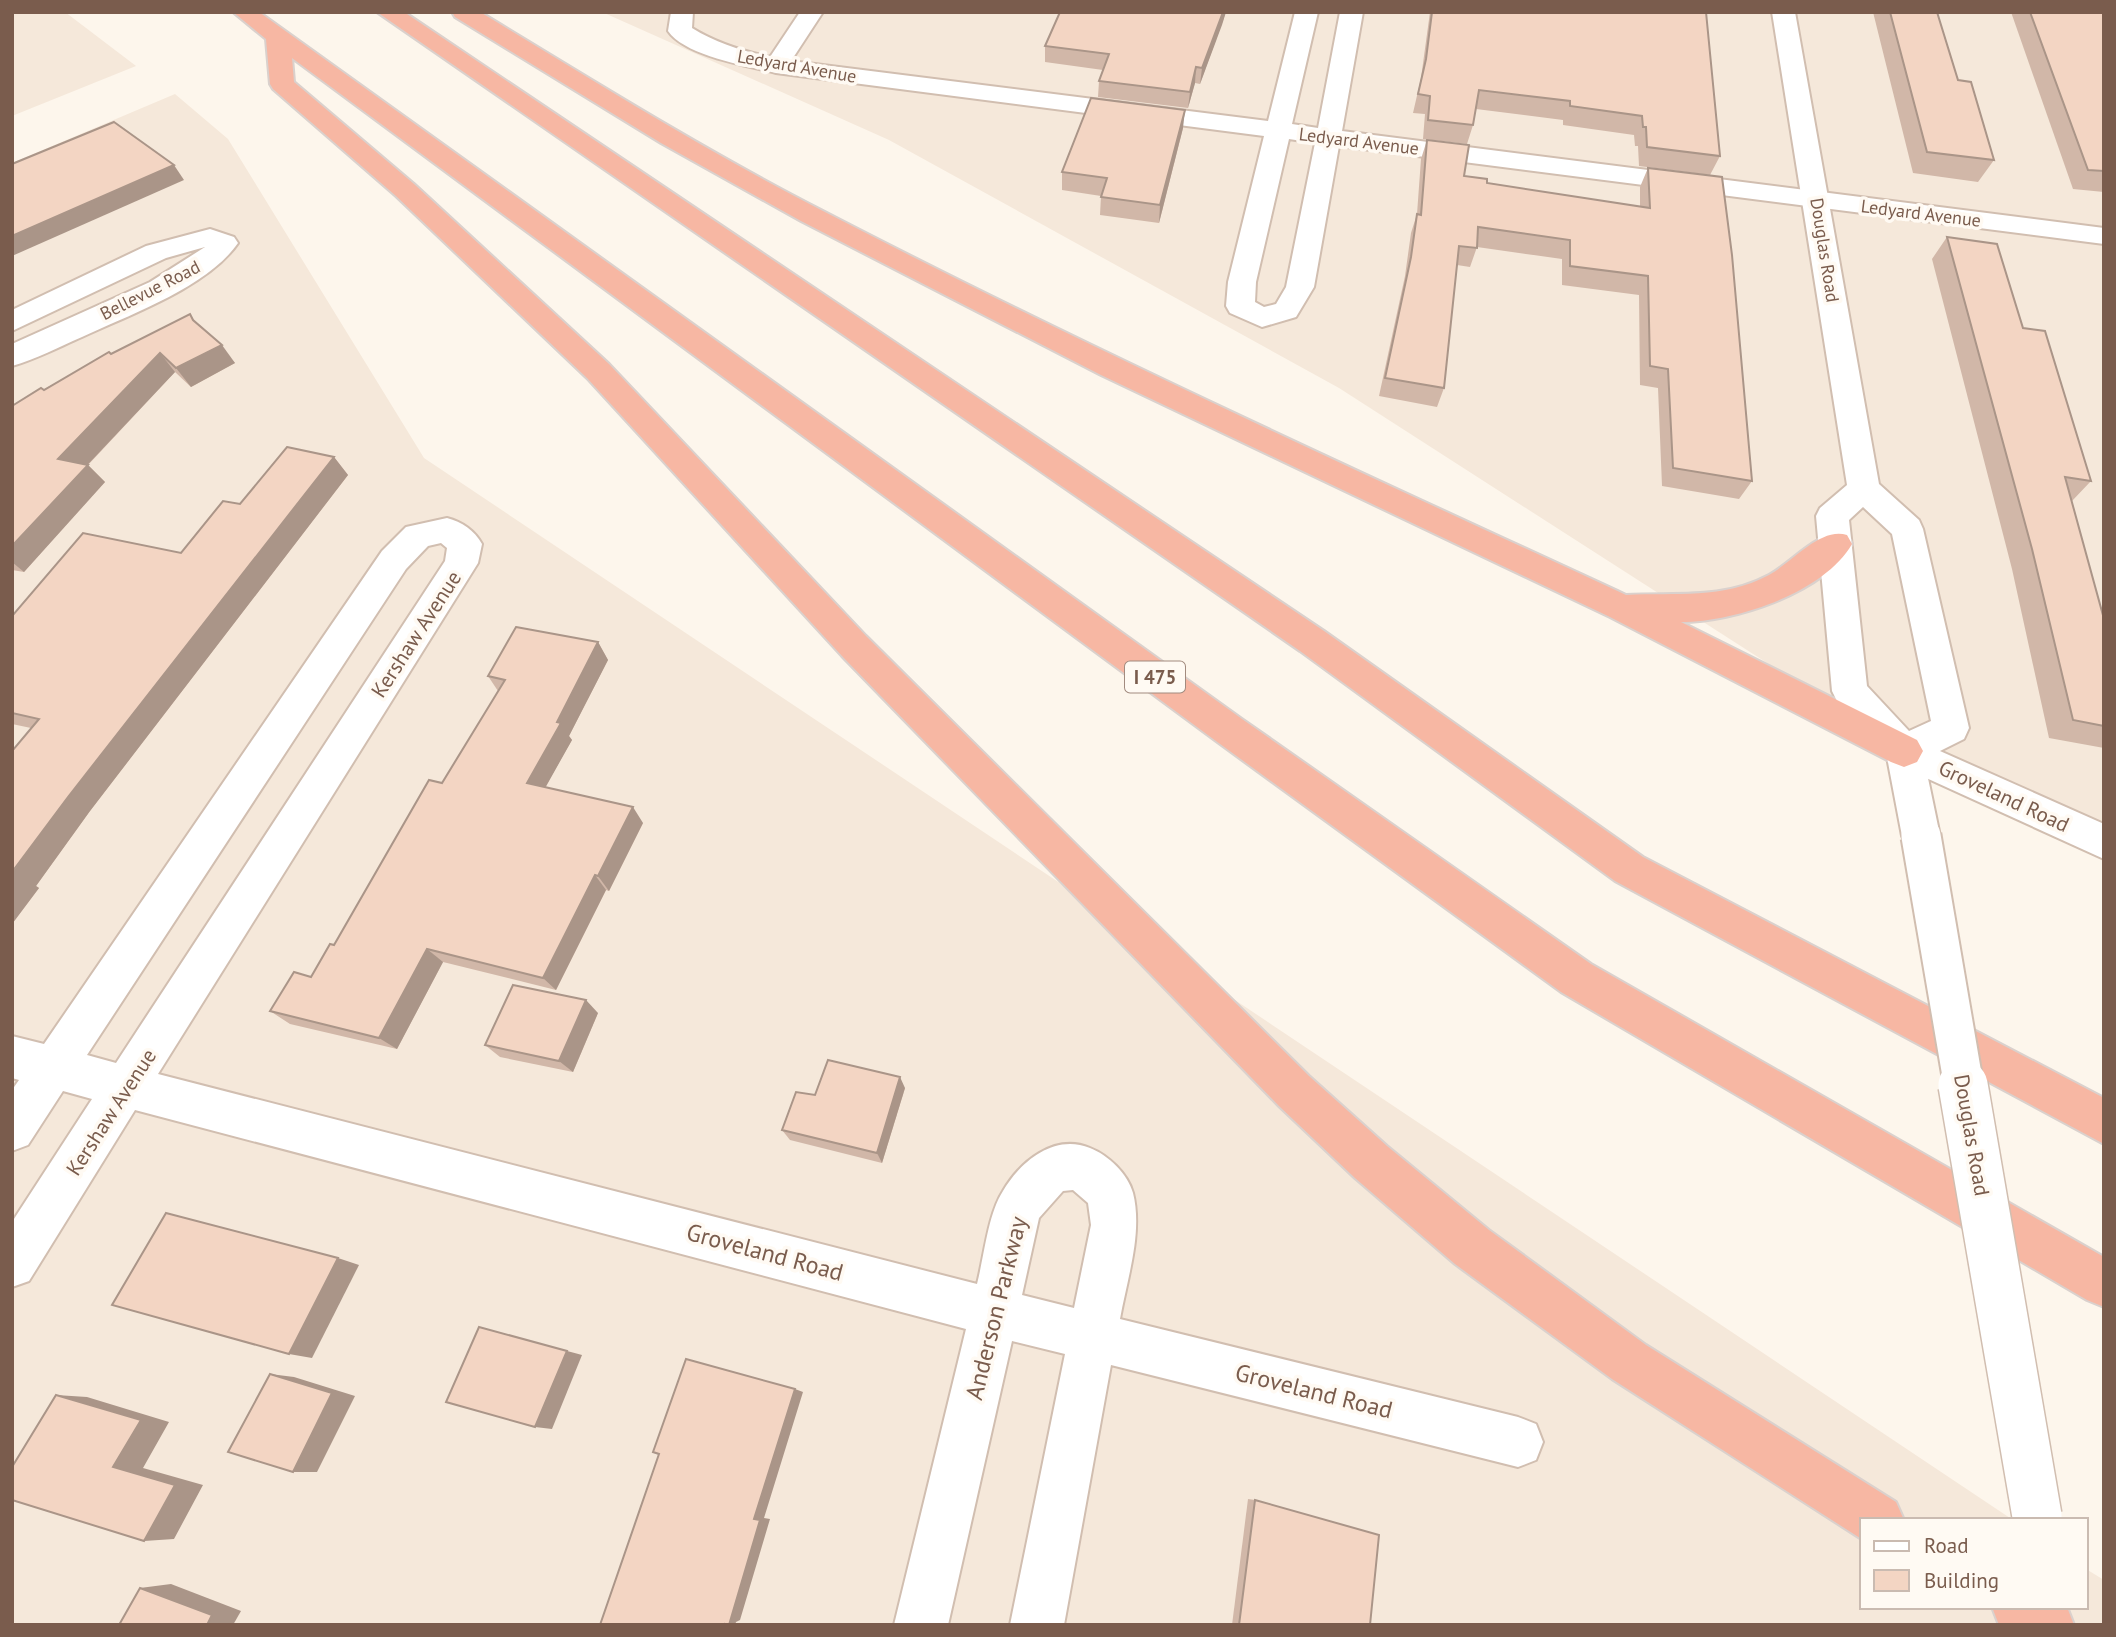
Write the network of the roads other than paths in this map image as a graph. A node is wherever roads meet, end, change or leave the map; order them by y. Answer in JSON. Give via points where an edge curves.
{"nodes":[{"id":1,"x":244,"y":12,"type":"edge"},
{"id":2,"x":388,"y":12,"type":"edge"},
{"id":3,"x":463,"y":12,"type":"edge"},
{"id":4,"x":682,"y":12,"type":"edge"},
{"id":5,"x":812,"y":12,"type":"edge"},
{"id":6,"x":1307,"y":12,"type":"edge"},
{"id":7,"x":1352,"y":12,"type":"edge"},
{"id":8,"x":1783,"y":12,"type":"edge"},
{"id":9,"x":278,"y":39,"type":"junction"},
{"id":10,"x":776,"y":66,"type":"junction"},
{"id":11,"x":1280,"y":131,"type":"junction"},
{"id":12,"x":1331,"y":137,"type":"junction"},
{"id":13,"x":1816,"y":200,"type":"junction"},
{"id":14,"x":2104,"y":236,"type":"edge"},
{"id":15,"x":12,"y":322,"type":"edge"},
{"id":16,"x":12,"y":356,"type":"edge"},
{"id":17,"x":1864,"y":489,"type":"junction"},
{"id":18,"x":1835,"y":544,"type":"junction"},
{"id":19,"x":1622,"y":608,"type":"junction"},
{"id":20,"x":1904,"y":751,"type":"junction"},
{"id":21,"x":2104,"y":842,"type":"edge"},
{"id":22,"x":33,"y":1063,"type":"edge"},
{"id":23,"x":127,"y":1087,"type":"junction"},
{"id":24,"x":2104,"y":1122,"type":"edge"},
{"id":25,"x":12,"y":1129,"type":"edge"},
{"id":26,"x":12,"y":1265,"type":"edge"},
{"id":27,"x":2104,"y":1283,"type":"edge"},
{"id":28,"x":994,"y":1312,"type":"junction"},
{"id":29,"x":1094,"y":1336,"type":"junction"},
{"id":30,"x":1518,"y":1442,"type":"dead end"},
{"id":31,"x":1875,"y":1518,"type":"edge"},
{"id":32,"x":2037,"y":1518,"type":"edge"},
{"id":33,"x":2022,"y":1609,"type":"edge"},
{"id":34,"x":920,"y":1625,"type":"edge"},
{"id":35,"x":1037,"y":1625,"type":"edge"},
{"id":36,"x":2047,"y":1625,"type":"edge"}],
"edges":[{"from":1,"to":9,"type":"highway","number":"I 475"},
{"from":2,"to":24,"type":"highway","via":[[1312,641],[1629,869]]},
{"from":3,"to":19,"type":"highway","via":[[670,138],[810,215],[1112,368]]},
{"from":4,"to":10,"type":"street","name":"Ledyard Avenue","via":[[680,31],[701,45]]},
{"from":5,"to":10,"type":"street"},
{"from":6,"to":11,"type":"street"},
{"from":7,"to":12,"type":"street"},
{"from":8,"to":13,"type":"street","name":"Douglas Road"},
{"from":9,"to":27,"type":"highway","number":"I 475","via":[[1577,978]]},
{"from":9,"to":31,"type":"highway","via":[[282,84],[405,190],[598,372],[864,656],[1303,1100],[1483,1256],[1629,1362]]},
{"from":10,"to":11,"type":"street","name":"Ledyard Avenue"},
{"from":11,"to":12,"type":"street","name":"Ledyard Avenue"},
{"from":11,"to":12,"type":"street","via":[[1242,282],[1240,306],[1262,317],[1286,310],[1300,287]]},
{"from":12,"to":13,"type":"street","name":"Ledyard Avenue"},
{"from":13,"to":14,"type":"street","name":"Ledyard Avenue"},
{"from":13,"to":17,"type":"street","name":"Douglas Road"},
{"from":15,"to":16,"type":"street","name":"Bellevue Road","via":[[156,252],[210,237],[224,243],[218,252],[173,281]]},
{"from":17,"to":18,"type":"street","via":[[1832,516]]},
{"from":17,"to":20,"type":"street","via":[[1907,529],[1951,728]]},
{"from":18,"to":19,"type":"highway","via":[[1807,569],[1753,597],[1719,606]]},
{"from":18,"to":20,"type":"street","via":[[1850,691]]},
{"from":19,"to":20,"type":"highway"},
{"from":20,"to":21,"type":"street","name":"Groveland Road"},
{"from":20,"to":32,"type":"street","name":"Douglas Road","bridge":true},
{"from":22,"to":23,"type":"street","name":"Groveland Road"},
{"from":22,"to":23,"type":"street","name":"Kershaw Avenue","via":[[394,560],[418,536],[447,530],[465,544],[461,563]]},
{"from":22,"to":25,"type":"street","name":"Kershaw Avenue"},
{"from":23,"to":26,"type":"street","name":"Kershaw Avenue"},
{"from":23,"to":28,"type":"street","name":"Groveland Road"},
{"from":28,"to":29,"type":"street","name":"Groveland Road"},
{"from":28,"to":29,"type":"street","name":"Anderson Parkway","via":[[1019,1207],[1052,1169],[1081,1167],[1110,1192],[1114,1225]]},
{"from":28,"to":34,"type":"street","name":"Anderson Parkway"},
{"from":29,"to":30,"type":"street","name":"Groveland Road"},
{"from":29,"to":35,"type":"street","name":"Anderson Parkway"},
{"from":33,"to":36,"type":"highway"}]}
